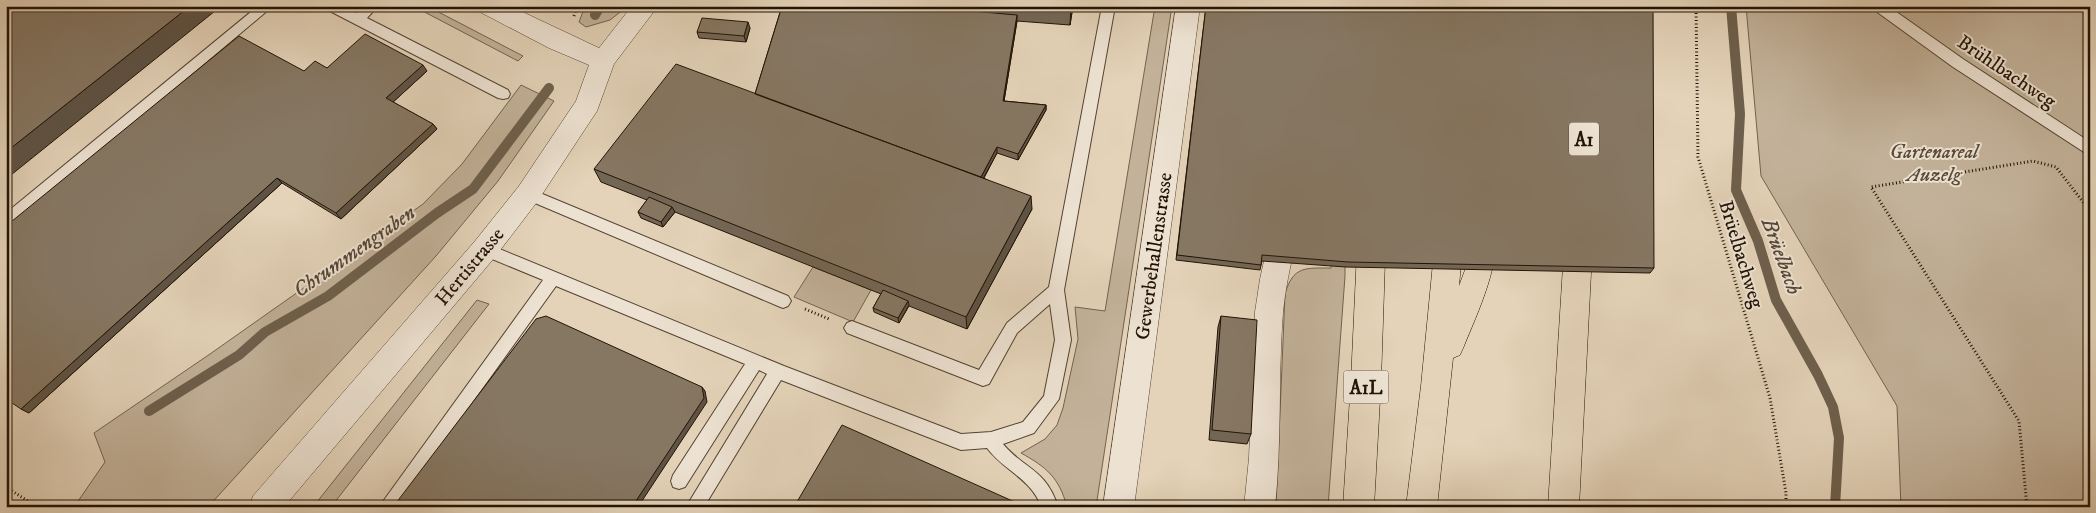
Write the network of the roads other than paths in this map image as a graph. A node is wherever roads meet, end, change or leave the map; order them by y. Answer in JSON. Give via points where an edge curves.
{"nodes":[{"id":1,"x":267,"y":6,"type":"edge"},
{"id":2,"x":331,"y":6,"type":"edge"},
{"id":3,"x":372,"y":6,"type":"edge"},
{"id":4,"x":488,"y":6,"type":"edge"},
{"id":5,"x":646,"y":6,"type":"edge"},
{"id":6,"x":1108,"y":6,"type":"edge"},
{"id":7,"x":1188,"y":6,"type":"edge"},
{"id":8,"x":1878,"y":6,"type":"edge"},
{"id":9,"x":357,"y":19,"type":"junction"},
{"id":10,"x":603,"y":60,"type":"junction"},
{"id":11,"x":503,"y":94,"type":"dead end"},
{"id":12,"x":2090,"y":150,"type":"edge"},
{"id":13,"x":528,"y":194,"type":"junction"},
{"id":14,"x":1292,"y":198,"type":"edge"},
{"id":15,"x":1373,"y":208,"type":"edge"},
{"id":16,"x":1452,"y":210,"type":"edge"},
{"id":17,"x":1484,"y":212,"type":"edge"},
{"id":18,"x":1580,"y":212,"type":"edge"},
{"id":19,"x":6,"y":222,"type":"edge"},
{"id":20,"x":485,"y":249,"type":"junction"},
{"id":21,"x":554,"y":277,"type":"junction"},
{"id":22,"x":1056,"y":290,"type":"junction"},
{"id":23,"x":783,"y":301,"type":"road end"},
{"id":24,"x":852,"y":328,"type":"road end"},
{"id":25,"x":755,"y":362,"type":"junction"},
{"id":26,"x":778,"y":371,"type":"junction"},
{"id":27,"x":1436,"y":386,"type":"junction"},
{"id":28,"x":991,"y":440,"type":"junction"},
{"id":29,"x":679,"y":481,"type":"dead end"},
{"id":30,"x":264,"y":507,"type":"edge"},
{"id":31,"x":387,"y":507,"type":"edge"},
{"id":32,"x":694,"y":507,"type":"edge"},
{"id":33,"x":1050,"y":507,"type":"edge"},
{"id":34,"x":1118,"y":507,"type":"edge"},
{"id":35,"x":1259,"y":507,"type":"edge"},
{"id":36,"x":1358,"y":507,"type":"edge"},
{"id":37,"x":1421,"y":507,"type":"edge"},
{"id":38,"x":1563,"y":507,"type":"edge"}],
"edges":[{"from":1,"to":19,"type":"lane"},
{"from":2,"to":9,"type":"lane"},
{"from":3,"to":9,"type":"lane"},
{"from":4,"to":10,"type":"street"},
{"from":5,"to":10,"type":"street","name":"Hertistrasse"},
{"from":6,"to":22,"type":"lane"},
{"from":7,"to":34,"type":"street","name":"Gewerbehallenstrasse"},
{"from":8,"to":12,"type":"lane","name":"Brühlbachweg"},
{"from":9,"to":11,"type":"lane"},
{"from":10,"to":13,"type":"street","name":"Hertistrasse","via":[[588,104]]},
{"from":13,"to":20,"type":"street","name":"Hertistrasse"},
{"from":13,"to":23,"type":"lane"},
{"from":14,"to":35,"type":"street","via":[[1273,280],[1269,313]]},
{"from":15,"to":36,"type":"highway","number":"A1L"},
{"from":16,"to":27,"type":"highway"},
{"from":17,"to":27,"type":"highway","via":[[1479,270]]},
{"from":18,"to":38,"type":"highway"},
{"from":20,"to":21,"type":"lane"},
{"from":20,"to":30,"type":"street","name":"Hertistrasse"},
{"from":21,"to":25,"type":"lane"},
{"from":21,"to":31,"type":"lane"},
{"from":22,"to":24,"type":"lane","via":[[1012,328],[983,379]]},
{"from":22,"to":28,"type":"lane","via":[[1063,340],[1051,399],[1028,428]]},
{"from":25,"to":26,"type":"lane"},
{"from":25,"to":29,"type":"lane"},
{"from":26,"to":28,"type":"lane","via":[[961,442]]},
{"from":26,"to":32,"type":"lane"},
{"from":27,"to":37,"type":"highway"},
{"from":28,"to":33,"type":"lane","via":[[1007,460],[1029,474],[1047,494]]}]}
